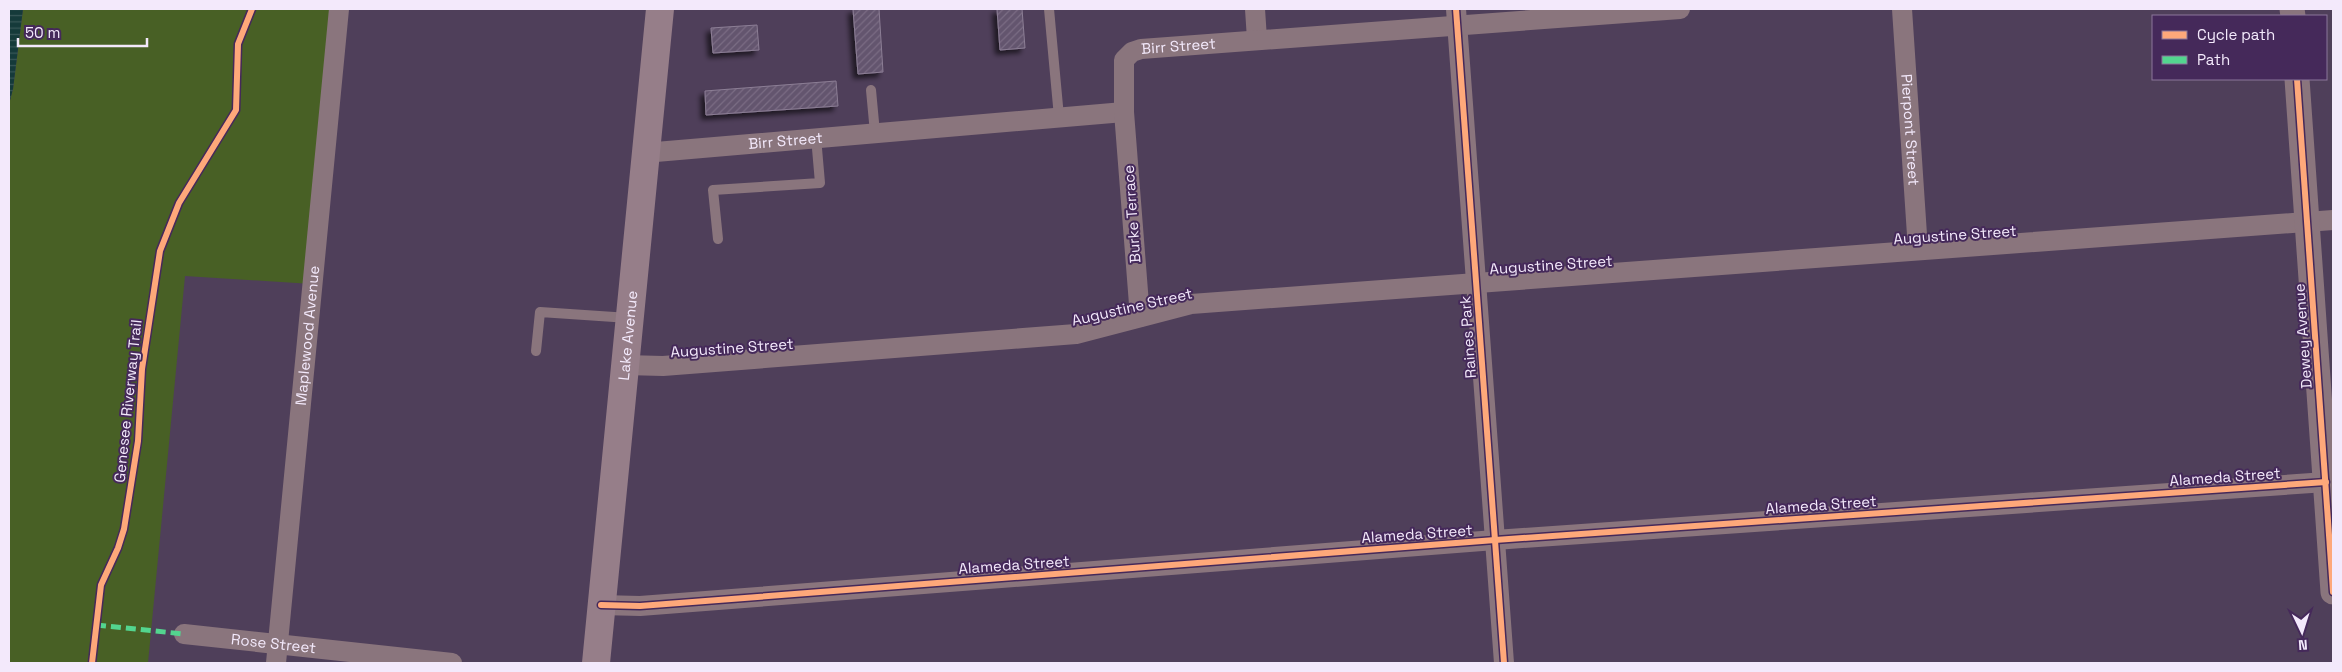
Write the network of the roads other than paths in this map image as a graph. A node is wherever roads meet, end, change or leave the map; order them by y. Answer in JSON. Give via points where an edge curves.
{"nodes":[{"id":1,"x":339,"y":9,"type":"edge"},
{"id":2,"x":660,"y":9,"type":"edge"},
{"id":3,"x":1049,"y":9,"type":"edge"},
{"id":4,"x":1255,"y":9,"type":"edge"},
{"id":5,"x":1680,"y":9,"type":"edge"},
{"id":6,"x":1902,"y":9,"type":"edge"},
{"id":7,"x":1457,"y":17,"type":"edge"},
{"id":8,"x":1257,"y":39,"type":"junction"},
{"id":9,"x":2297,"y":80,"type":"edge"},
{"id":10,"x":871,"y":90,"type":"dead end"},
{"id":11,"x":1124,"y":112,"type":"junction"},
{"id":12,"x":1059,"y":118,"type":"junction"},
{"id":13,"x":875,"y":133,"type":"junction"},
{"id":14,"x":816,"y":137,"type":"junction"},
{"id":15,"x":644,"y":153,"type":"junction"},
{"id":16,"x":2333,"y":220,"type":"edge"},
{"id":17,"x":2307,"y":222,"type":"junction"},
{"id":18,"x":718,"y":239,"type":"dead end"},
{"id":19,"x":1918,"y":250,"type":"junction"},
{"id":20,"x":1476,"y":283,"type":"junction"},
{"id":21,"x":1140,"y":317,"type":"junction"},
{"id":22,"x":630,"y":318,"type":"junction"},
{"id":23,"x":536,"y":351,"type":"dead end"},
{"id":24,"x":625,"y":365,"type":"junction"},
{"id":25,"x":2329,"y":482,"type":"edge"},
{"id":26,"x":1495,"y":540,"type":"junction"},
{"id":27,"x":2333,"y":592,"type":"edge"},
{"id":28,"x":601,"y":605,"type":"junction"},
{"id":29,"x":184,"y":634,"type":"dead end"},
{"id":30,"x":277,"y":654,"type":"edge"},
{"id":31,"x":452,"y":663,"type":"edge"},
{"id":32,"x":596,"y":663,"type":"edge"},
{"id":33,"x":1504,"y":663,"type":"edge"}],
"edges":[{"from":1,"to":30,"type":"street","name":"Maplewood Avenue"},
{"from":2,"to":15,"type":"main road","name":"Lake Avenue"},
{"from":3,"to":12,"type":"lane"},
{"from":4,"to":8,"type":"street"},
{"from":5,"to":7,"type":"street","name":"Birr Street"},
{"from":6,"to":19,"type":"street","name":"Pierpont Street"},
{"from":7,"to":8,"type":"street","name":"Birr Street"},
{"from":7,"to":20,"type":"street","name":"Raines Park"},
{"from":8,"to":11,"type":"street","name":"Birr Street","via":[[1132,52],[1124,60]]},
{"from":9,"to":17,"type":"street","name":"Dewey Avenue"},
{"from":10,"to":13,"type":"lane"},
{"from":11,"to":12,"type":"street","name":"Birr Street"},
{"from":11,"to":21,"type":"street","name":"Burke Terrace"},
{"from":12,"to":13,"type":"street","name":"Birr Street"},
{"from":13,"to":14,"type":"street","name":"Birr Street"},
{"from":14,"to":15,"type":"street","name":"Birr Street"},
{"from":14,"to":18,"type":"lane","via":[[820,183],[713,190]]},
{"from":15,"to":22,"type":"main road","name":"Lake Avenue"},
{"from":16,"to":17,"type":"street","name":"Augustine Street"},
{"from":17,"to":19,"type":"street","name":"Augustine Street"},
{"from":17,"to":25,"type":"street","name":"Dewey Avenue"},
{"from":19,"to":20,"type":"street","name":"Augustine Street"},
{"from":20,"to":21,"type":"street","name":"Augustine Street","via":[[1191,304]]},
{"from":20,"to":26,"type":"street","name":"Raines Park"},
{"from":21,"to":24,"type":"street","name":"Augustine Street","via":[[1076,334],[663,366]]},
{"from":22,"to":23,"type":"lane","via":[[540,312]]},
{"from":22,"to":24,"type":"main road","name":"Lake Avenue"},
{"from":24,"to":28,"type":"main road","name":"Lake Avenue"},
{"from":25,"to":26,"type":"street","name":"Alameda Street"},
{"from":25,"to":27,"type":"street","name":"Dewey Avenue"},
{"from":26,"to":28,"type":"street","name":"Alameda Street","via":[[640,606]]},
{"from":26,"to":33,"type":"street","name":"Raines Park"},
{"from":28,"to":32,"type":"main road","name":"Lake Avenue"},
{"from":29,"to":30,"type":"street","name":"Rose Street"},
{"from":30,"to":31,"type":"street","name":"Rose Street"}]}
